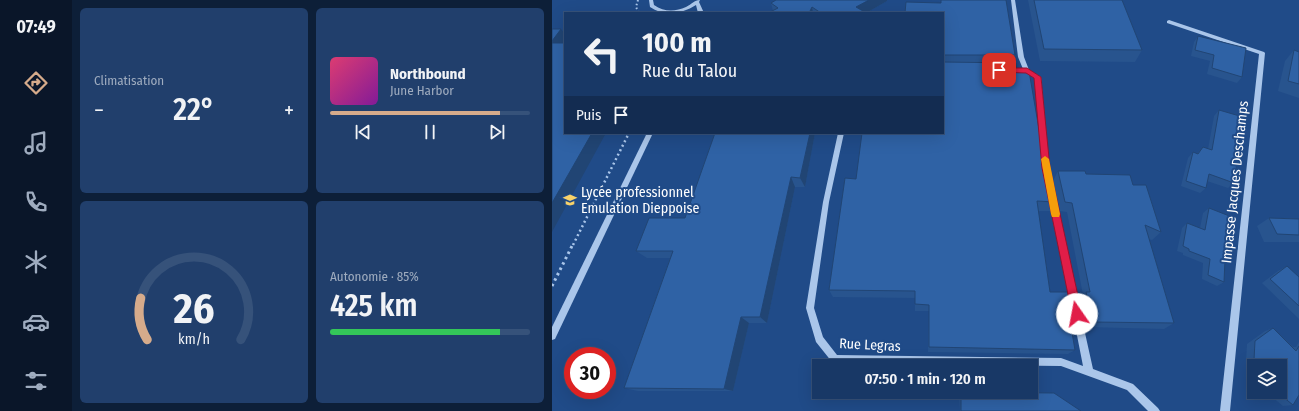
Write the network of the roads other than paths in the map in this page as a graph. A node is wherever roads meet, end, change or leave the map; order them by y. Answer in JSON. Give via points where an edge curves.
{"nodes":[{"id":1,"x":651,"y":0,"type":"edge"},
{"id":2,"x":1013,"y":0,"type":"edge"},
{"id":3,"x":697,"y":1,"type":"edge"},
{"id":4,"x":675,"y":12,"type":"edge"},
{"id":5,"x":701,"y":12,"type":"edge"},
{"id":6,"x":1169,"y":22,"type":"dead end"},
{"id":7,"x":997,"y":70,"type":"edge"},
{"id":8,"x":1027,"y":71,"type":"junction"},
{"id":9,"x":650,"y":134,"type":"edge"},
{"id":10,"x":841,"y":134,"type":"edge"},
{"id":11,"x":552,"y":336,"type":"edge"},
{"id":12,"x":1089,"y":372,"type":"junction"},
{"id":13,"x":1155,"y":411,"type":"edge"},
{"id":14,"x":1225,"y":411,"type":"edge"}],
"edges":[{"from":1,"to":4,"type":"street","via":[[656,10]]},
{"from":2,"to":8,"type":"street","via":[[1022,57]]},
{"from":3,"to":4,"type":"street"},
{"from":3,"to":5,"type":"street"},
{"from":6,"to":14,"type":"street","name":"Impasse Jacques Deschamps","via":[[1262,53]]},
{"from":7,"to":8,"type":"street"},
{"from":8,"to":12,"type":"street","via":[[1038,77],[1046,168]]},
{"from":9,"to":11,"type":"street"},
{"from":10,"to":12,"type":"street","name":"Rue Legras","via":[[826,202],[810,308],[818,339],[835,359],[1061,362]]},
{"from":12,"to":13,"type":"street","name":"Rue Legras","via":[[1130,387]]}]}
